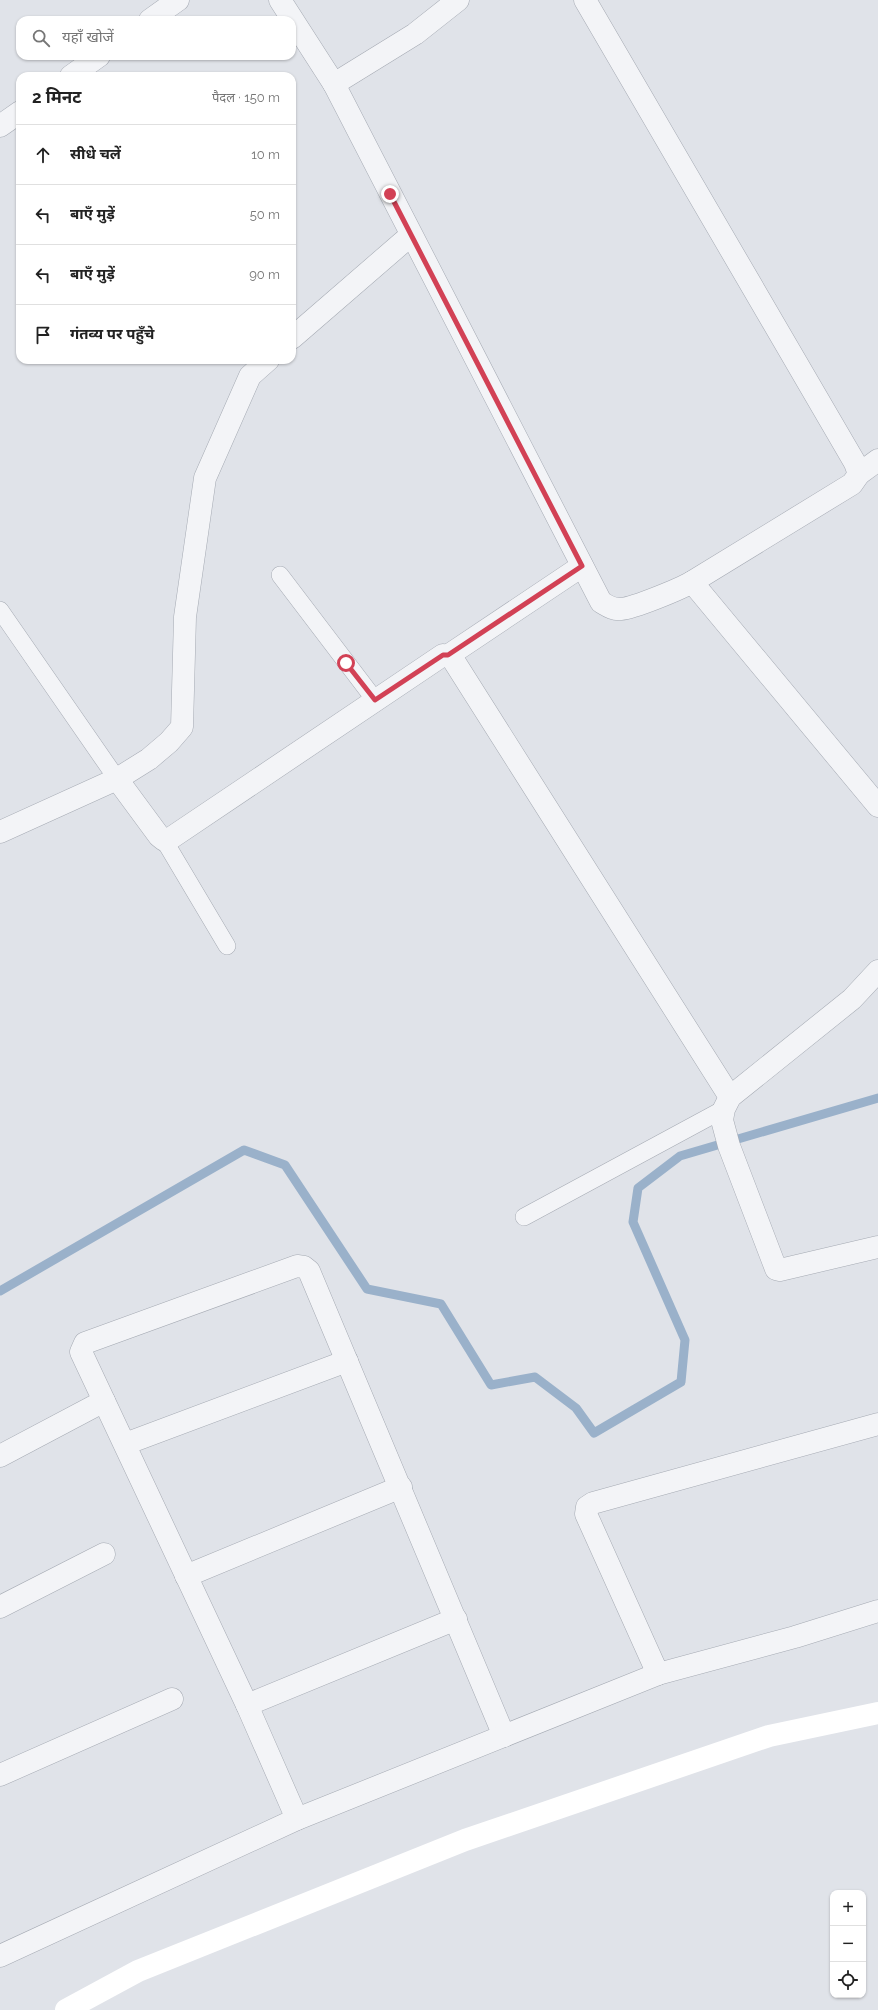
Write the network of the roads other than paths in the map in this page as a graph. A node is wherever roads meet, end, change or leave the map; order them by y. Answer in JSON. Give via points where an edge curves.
{"nodes":[{"id":1,"x":178,"y":0,"type":"edge"},
{"id":2,"x":280,"y":0,"type":"edge"},
{"id":3,"x":458,"y":0,"type":"edge"},
{"id":4,"x":585,"y":0,"type":"edge"},
{"id":5,"x":156,"y":16,"type":"edge"},
{"id":6,"x":290,"y":16,"type":"edge"},
{"id":7,"x":296,"y":25,"type":"edge"},
{"id":8,"x":93,"y":60,"type":"edge"},
{"id":9,"x":76,"y":72,"type":"edge"},
{"id":10,"x":334,"y":84,"type":"junction"},
{"id":11,"x":16,"y":115,"type":"edge"},
{"id":12,"x":0,"y":126,"type":"edge"},
{"id":13,"x":411,"y":235,"type":"junction"},
{"id":14,"x":296,"y":335,"type":"edge"},
{"id":15,"x":264,"y":364,"type":"edge"},
{"id":16,"x":878,"y":460,"type":"edge"},
{"id":17,"x":859,"y":474,"type":"junction"},
{"id":18,"x":582,"y":566,"type":"junction"},
{"id":19,"x":280,"y":575,"type":"dead end"},
{"id":20,"x":692,"y":582,"type":"junction"},
{"id":21,"x":0,"y":610,"type":"edge"},
{"id":22,"x":448,"y":655,"type":"junction"},
{"id":23,"x":375,"y":700,"type":"junction"},
{"id":24,"x":117,"y":779,"type":"junction"},
{"id":25,"x":878,"y":806,"type":"edge"},
{"id":26,"x":0,"y":832,"type":"edge"},
{"id":27,"x":164,"y":840,"type":"junction"},
{"id":28,"x":228,"y":946,"type":"dead end"},
{"id":29,"x":878,"y":971,"type":"edge"},
{"id":30,"x":725,"y":1109,"type":"junction"},
{"id":31,"x":524,"y":1217,"type":"dead end"},
{"id":32,"x":878,"y":1247,"type":"edge"},
{"id":33,"x":347,"y":1361,"type":"junction"},
{"id":34,"x":104,"y":1401,"type":"junction"},
{"id":35,"x":878,"y":1424,"type":"edge"},
{"id":36,"x":125,"y":1444,"type":"junction"},
{"id":37,"x":0,"y":1456,"type":"edge"},
{"id":38,"x":401,"y":1487,"type":"junction"},
{"id":39,"x":104,"y":1554,"type":"dead end"},
{"id":40,"x":186,"y":1576,"type":"junction"},
{"id":41,"x":0,"y":1607,"type":"edge"},
{"id":42,"x":878,"y":1611,"type":"edge"},
{"id":43,"x":456,"y":1619,"type":"junction"},
{"id":44,"x":658,"y":1674,"type":"junction"},
{"id":45,"x":172,"y":1699,"type":"dead end"},
{"id":46,"x":247,"y":1704,"type":"junction"},
{"id":47,"x":878,"y":1713,"type":"edge"},
{"id":48,"x":504,"y":1736,"type":"junction"},
{"id":49,"x":0,"y":1775,"type":"edge"},
{"id":50,"x":297,"y":1819,"type":"junction"},
{"id":51,"x":0,"y":1956,"type":"edge"},
{"id":52,"x":66,"y":2010,"type":"edge"}],
"edges":[{"from":1,"to":5,"type":"street"},
{"from":2,"to":6,"type":"street"},
{"from":3,"to":10,"type":"street","via":[[414,34]]},
{"from":4,"to":17,"type":"street","via":[[855,463]]},
{"from":7,"to":10,"type":"street"},
{"from":8,"to":9,"type":"street"},
{"from":10,"to":13,"type":"street"},
{"from":11,"to":12,"type":"street"},
{"from":13,"to":14,"type":"street"},
{"from":13,"to":18,"type":"street"},
{"from":15,"to":24,"type":"street","via":[[250,376],[205,478],[185,618],[182,727],[149,759]]},
{"from":16,"to":17,"type":"street"},
{"from":17,"to":20,"type":"street","via":[[852,484]]},
{"from":18,"to":20,"type":"street","via":[[601,602],[611,608],[622,609]]},
{"from":18,"to":22,"type":"street"},
{"from":19,"to":23,"type":"lane"},
{"from":20,"to":25,"type":"street"},
{"from":21,"to":24,"type":"lane"},
{"from":22,"to":23,"type":"street","via":[[443,655]]},
{"from":22,"to":30,"type":"street"},
{"from":23,"to":27,"type":"street","via":[[168,840]]},
{"from":24,"to":26,"type":"street"},
{"from":24,"to":27,"type":"street"},
{"from":27,"to":28,"type":"lane"},
{"from":29,"to":30,"type":"street","via":[[852,999]]},
{"from":30,"to":31,"type":"lane"},
{"from":30,"to":32,"type":"street","via":[[729,1146],[776,1269]]},
{"from":33,"to":34,"type":"street","via":[[309,1271],[297,1266],[85,1343],[81,1352]]},
{"from":33,"to":36,"type":"street"},
{"from":33,"to":38,"type":"street"},
{"from":34,"to":36,"type":"street"},
{"from":34,"to":37,"type":"street"},
{"from":35,"to":44,"type":"street","via":[[593,1503],[587,1507],[586,1514]]},
{"from":36,"to":40,"type":"street"},
{"from":38,"to":40,"type":"street"},
{"from":38,"to":43,"type":"street"},
{"from":39,"to":41,"type":"street"},
{"from":40,"to":46,"type":"street"},
{"from":42,"to":44,"type":"street","via":[[795,1637]]},
{"from":43,"to":46,"type":"street"},
{"from":43,"to":48,"type":"street"},
{"from":44,"to":48,"type":"street"},
{"from":45,"to":49,"type":"street"},
{"from":46,"to":50,"type":"street"},
{"from":47,"to":52,"type":"main road","via":[[769,1736],[466,1840],[138,1971]]},
{"from":48,"to":50,"type":"street"},
{"from":50,"to":51,"type":"street"}]}
